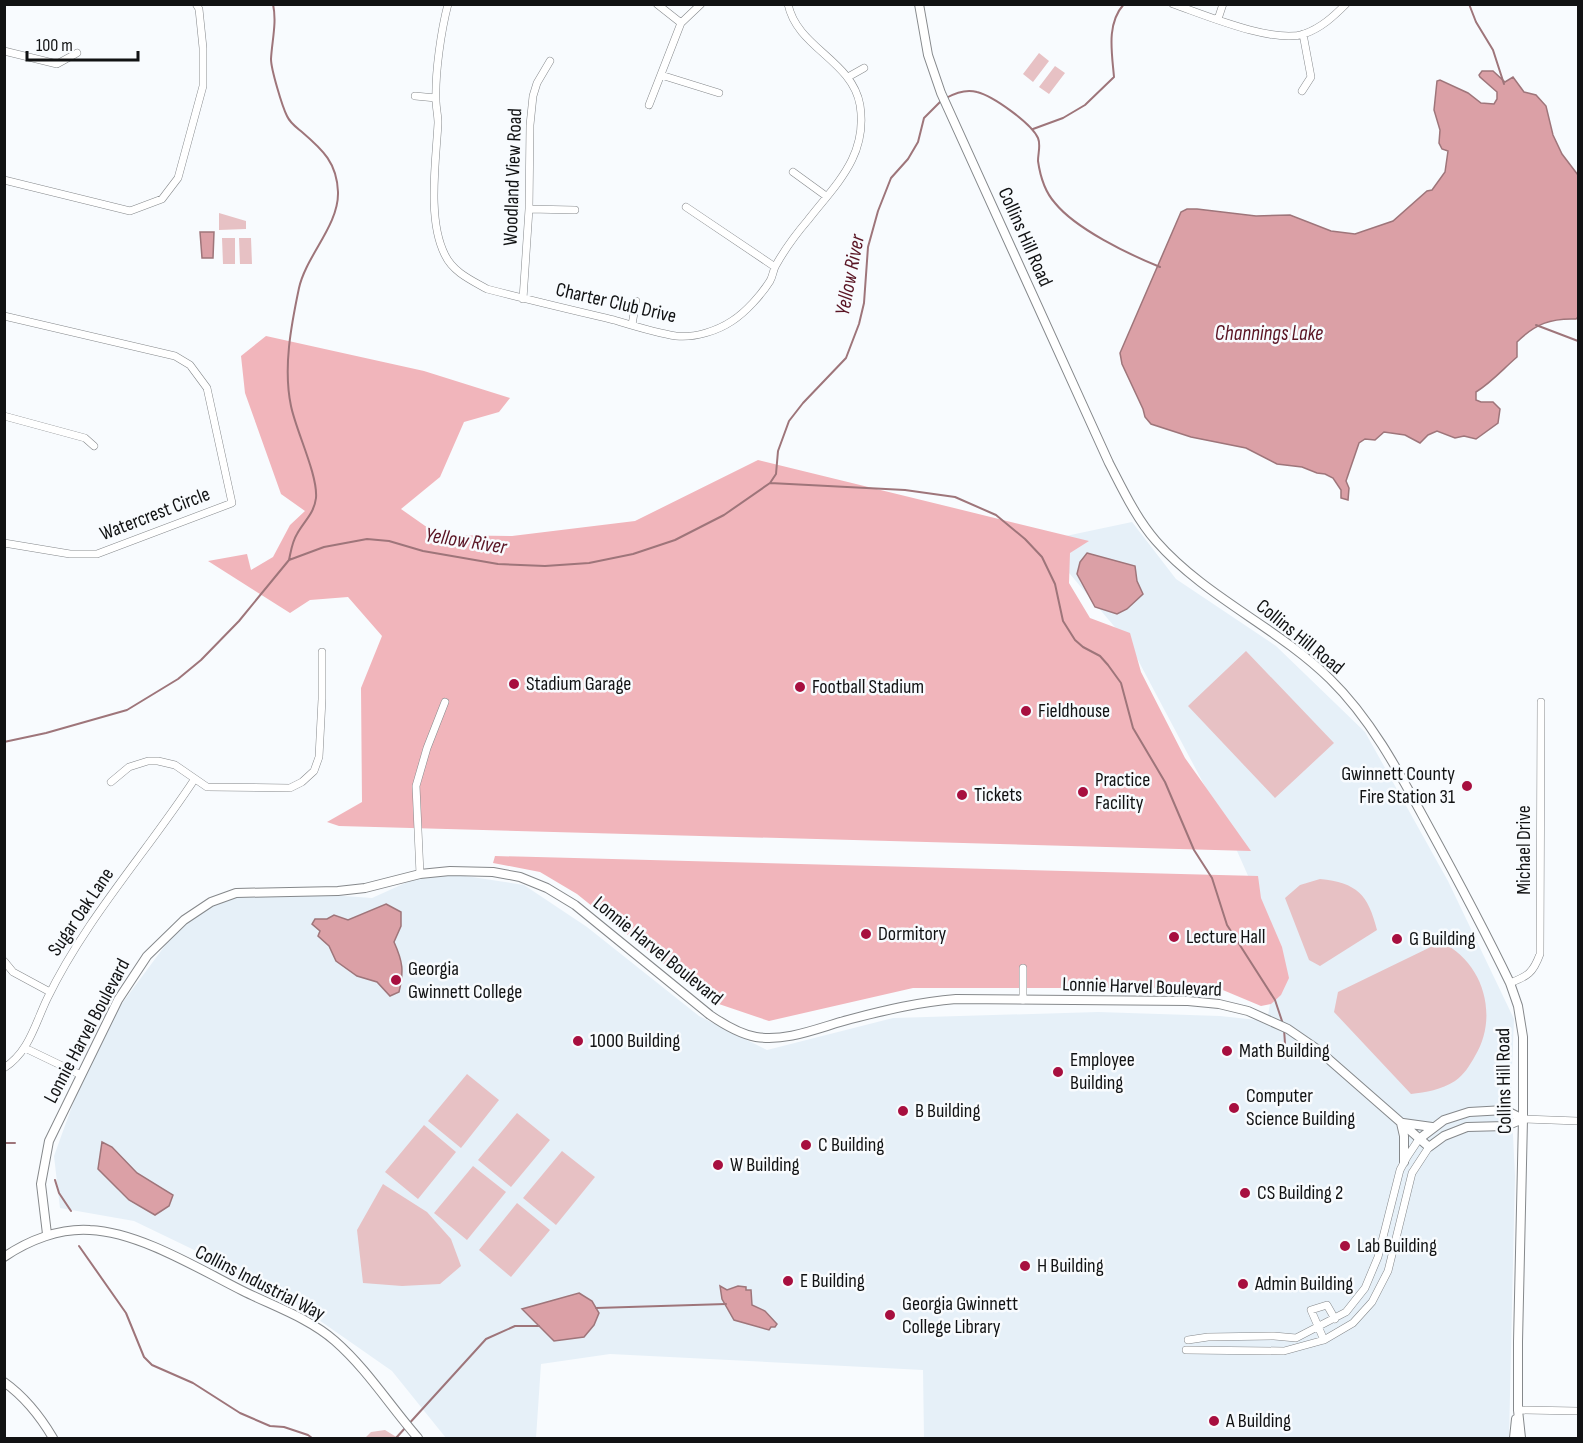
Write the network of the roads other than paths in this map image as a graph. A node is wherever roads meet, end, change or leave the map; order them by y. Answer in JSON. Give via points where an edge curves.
{"nodes":[{"id":1,"x":196,"y":4,"type":"edge"},
{"id":2,"x":448,"y":4,"type":"edge"},
{"id":3,"x":657,"y":4,"type":"edge"},
{"id":4,"x":701,"y":4,"type":"edge"},
{"id":5,"x":788,"y":4,"type":"edge"},
{"id":6,"x":919,"y":4,"type":"edge"},
{"id":7,"x":1173,"y":4,"type":"edge"},
{"id":8,"x":1223,"y":4,"type":"edge"},
{"id":9,"x":1346,"y":4,"type":"edge"},
{"id":10,"x":1218,"y":19,"type":"junction"},
{"id":11,"x":681,"y":23,"type":"junction"},
{"id":12,"x":1303,"y":34,"type":"junction"},
{"id":13,"x":4,"y":51,"type":"edge"},
{"id":14,"x":77,"y":52,"type":"dead end"},
{"id":15,"x":550,"y":61,"type":"dead end"},
{"id":16,"x":864,"y":68,"type":"dead end"},
{"id":17,"x":661,"y":75,"type":"junction"},
{"id":18,"x":848,"y":77,"type":"junction"},
{"id":19,"x":1302,"y":91,"type":"dead end"},
{"id":20,"x":719,"y":93,"type":"dead end"},
{"id":21,"x":415,"y":96,"type":"dead end"},
{"id":22,"x":436,"y":98,"type":"junction"},
{"id":23,"x":649,"y":105,"type":"dead end"},
{"id":24,"x":793,"y":172,"type":"dead end"},
{"id":25,"x":4,"y":180,"type":"edge"},
{"id":26,"x":826,"y":196,"type":"junction"},
{"id":27,"x":686,"y":207,"type":"dead end"},
{"id":28,"x":529,"y":209,"type":"junction"},
{"id":29,"x":575,"y":210,"type":"dead end"},
{"id":30,"x":775,"y":267,"type":"junction"},
{"id":31,"x":523,"y":299,"type":"junction"},
{"id":32,"x":636,"y":301,"type":"dead end"},
{"id":33,"x":4,"y":316,"type":"edge"},
{"id":34,"x":632,"y":325,"type":"junction"},
{"id":35,"x":4,"y":416,"type":"edge"},
{"id":36,"x":94,"y":446,"type":"dead end"},
{"id":37,"x":4,"y":543,"type":"edge"},
{"id":38,"x":321,"y":651,"type":"dead end"},
{"id":39,"x":445,"y":702,"type":"dead end"},
{"id":40,"x":1541,"y":702,"type":"dead end"},
{"id":41,"x":194,"y":780,"type":"junction"},
{"id":42,"x":111,"y":782,"type":"dead end"},
{"id":43,"x":420,"y":874,"type":"junction"},
{"id":44,"x":4,"y":961,"type":"edge"},
{"id":45,"x":1023,"y":968,"type":"dead end"},
{"id":46,"x":1510,"y":983,"type":"junction"},
{"id":47,"x":50,"y":992,"type":"junction"},
{"id":48,"x":1023,"y":1000,"type":"junction"},
{"id":49,"x":25,"y":1048,"type":"junction"},
{"id":50,"x":4,"y":1068,"type":"edge"},
{"id":51,"x":81,"y":1075,"type":"junction"},
{"id":52,"x":1523,"y":1119,"type":"junction"},
{"id":53,"x":1578,"y":1120,"type":"edge"},
{"id":54,"x":1401,"y":1122,"type":"junction"},
{"id":55,"x":1432,"y":1127,"type":"junction"},
{"id":56,"x":1419,"y":1139,"type":"junction"},
{"id":57,"x":1429,"y":1147,"type":"junction"},
{"id":58,"x":1404,"y":1162,"type":"junction"},
{"id":59,"x":46,"y":1234,"type":"junction"},
{"id":60,"x":4,"y":1257,"type":"edge"},
{"id":61,"x":1335,"y":1319,"type":"junction"},
{"id":62,"x":1318,"y":1328,"type":"junction"},
{"id":63,"x":1188,"y":1340,"type":"dead end"},
{"id":64,"x":1324,"y":1340,"type":"junction"},
{"id":65,"x":1186,"y":1350,"type":"dead end"},
{"id":66,"x":4,"y":1382,"type":"edge"},
{"id":67,"x":1518,"y":1410,"type":"junction"},
{"id":68,"x":1578,"y":1411,"type":"edge"},
{"id":69,"x":53,"y":1438,"type":"edge"},
{"id":70,"x":418,"y":1438,"type":"edge"},
{"id":71,"x":1514,"y":1438,"type":"edge"},
{"id":72,"x":1521,"y":1438,"type":"edge"}],
"edges":[{"from":1,"to":25,"type":"street","via":[[203,48],[203,86],[178,178],[162,199],[130,211]]},
{"from":2,"to":22,"type":"street","name":"Charter Club Drive"},
{"from":3,"to":11,"type":"street"},
{"from":4,"to":11,"type":"street"},
{"from":5,"to":18,"type":"street","name":"Charter Club Drive","via":[[794,23]]},
{"from":6,"to":46,"type":"street","name":"Collins Hill Road","via":[[928,55],[941,93],[1136,514],[1179,564],[1294,648],[1348,699],[1400,774]]},
{"from":7,"to":10,"type":"street"},
{"from":8,"to":10,"type":"street"},
{"from":9,"to":12,"type":"street","via":[[1329,21]]},
{"from":10,"to":12,"type":"street","via":[[1277,36]]},
{"from":11,"to":17,"type":"street"},
{"from":12,"to":19,"type":"street","via":[[1311,77]]},
{"from":13,"to":14,"type":"street","via":[[57,64]]},
{"from":15,"to":28,"type":"street","name":"Woodland View Road","via":[[533,96]]},
{"from":16,"to":18,"type":"street"},
{"from":17,"to":20,"type":"street"},
{"from":17,"to":23,"type":"street"},
{"from":18,"to":26,"type":"street","name":"Charter Club Drive","via":[[860,105],[858,149],[849,168]]},
{"from":21,"to":22,"type":"street"},
{"from":22,"to":31,"type":"street","name":"Charter Club Drive","via":[[435,223],[442,249],[462,276],[487,289]]},
{"from":24,"to":26,"type":"street"},
{"from":26,"to":30,"type":"street","name":"Charter Club Drive"},
{"from":27,"to":30,"type":"street"},
{"from":28,"to":29,"type":"street"},
{"from":28,"to":31,"type":"street","name":"Woodland View Road"},
{"from":30,"to":34,"type":"street","name":"Charter Club Drive","via":[[771,280],[752,302],[733,320],[711,331],[677,336]]},
{"from":31,"to":34,"type":"street","name":"Charter Club Drive"},
{"from":32,"to":34,"type":"street"},
{"from":33,"to":37,"type":"street","name":"Watercrest Circle","via":[[176,356],[190,365],[207,388],[232,503],[97,554],[70,554]]},
{"from":35,"to":36,"type":"street","via":[[76,434]]},
{"from":38,"to":41,"type":"street","via":[[319,757],[309,777],[290,788],[207,787]]},
{"from":39,"to":43,"type":"street","via":[[416,786]]},
{"from":40,"to":46,"type":"street","name":"Michael Drive","via":[[1540,954],[1535,968],[1526,977]]},
{"from":41,"to":42,"type":"street","via":[[175,765],[148,761],[129,767]]},
{"from":41,"to":47,"type":"street","name":"Sugar Oak Lane","via":[[65,963]]},
{"from":43,"to":48,"type":"street","name":"Lonnie Harvel Boulevard","via":[[493,872],[547,888],[593,919],[710,1015],[756,1037],[786,1037],[923,1002]]},
{"from":43,"to":51,"type":"street","name":"Lonnie Harvel Boulevard","via":[[365,888],[248,891],[211,902],[184,920],[147,956],[118,1000]]},
{"from":44,"to":47,"type":"street","via":[[13,972]]},
{"from":45,"to":48,"type":"street"},
{"from":46,"to":52,"type":"street","name":"Collins Hill Road","via":[[1522,1037]]},
{"from":47,"to":49,"type":"street","name":"Sugar Oak Lane"},
{"from":48,"to":54,"type":"street","name":"Lonnie Harvel Boulevard","via":[[1188,1001],[1248,1011],[1304,1039]]},
{"from":49,"to":50,"type":"street","name":"Sugar Oak Lane"},
{"from":49,"to":51,"type":"street"},
{"from":51,"to":59,"type":"street","name":"Lonnie Harvel Boulevard","via":[[49,1141],[41,1184]]},
{"from":52,"to":53,"type":"street"},
{"from":52,"to":55,"type":"street","via":[[1505,1110],[1469,1112]]},
{"from":52,"to":57,"type":"street","via":[[1506,1126],[1467,1127]]},
{"from":52,"to":67,"type":"street","name":"Collins Hill Road"},
{"from":54,"to":55,"type":"street"},
{"from":54,"to":56,"type":"street","name":"Lonnie Harvel Boulevard"},
{"from":54,"to":58,"type":"street"},
{"from":55,"to":56,"type":"street"},
{"from":56,"to":57,"type":"street","name":"Lonnie Harvel Boulevard"},
{"from":56,"to":58,"type":"street"},
{"from":57,"to":64,"type":"street","via":[[1412,1173],[1388,1271],[1372,1302],[1353,1323]]},
{"from":58,"to":61,"type":"street","via":[[1378,1257],[1365,1288],[1346,1312]]},
{"from":59,"to":60,"type":"street"},
{"from":59,"to":70,"type":"street","name":"Collins Industrial Way","via":[[90,1230],[127,1236],[309,1323],[334,1340],[356,1363]]},
{"from":61,"to":62,"type":"street"},
{"from":61,"to":62,"type":"street","via":[[1327,1305],[1311,1310]]},
{"from":62,"to":63,"type":"street","via":[[1296,1338]]},
{"from":62,"to":64,"type":"street"},
{"from":64,"to":65,"type":"street","via":[[1276,1352]]},
{"from":66,"to":69,"type":"street","via":[[21,1394]]},
{"from":67,"to":68,"type":"street"},
{"from":67,"to":71,"type":"street","name":"Collins Hill Road"},
{"from":67,"to":72,"type":"street","name":"Collins Hill Road"}]}
